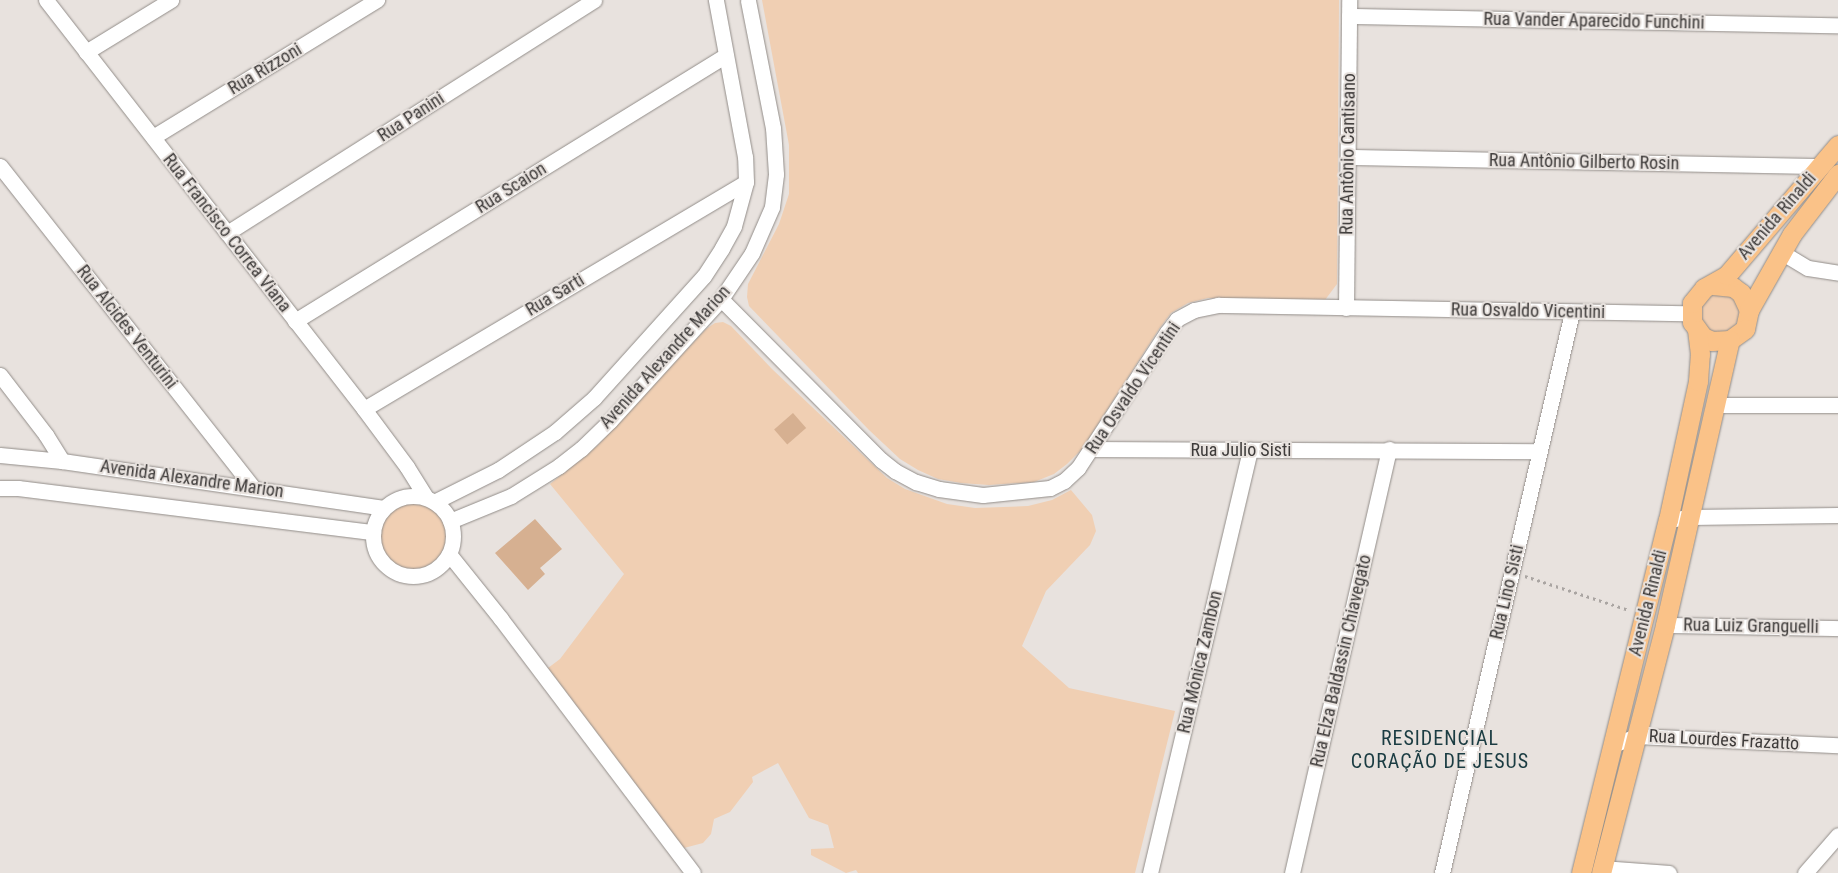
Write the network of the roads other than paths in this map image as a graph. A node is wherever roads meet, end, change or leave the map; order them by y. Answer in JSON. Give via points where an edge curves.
{"nodes":[{"id":1,"x":46,"y":0,"type":"edge"},
{"id":2,"x":171,"y":0,"type":"edge"},
{"id":3,"x":377,"y":0,"type":"edge"},
{"id":4,"x":594,"y":0,"type":"edge"},
{"id":5,"x":716,"y":0,"type":"edge"},
{"id":6,"x":748,"y":0,"type":"edge"},
{"id":7,"x":1349,"y":0,"type":"edge"},
{"id":8,"x":1349,"y":16,"type":"junction"},
{"id":9,"x":1838,"y":25,"type":"edge"},
{"id":10,"x":86,"y":52,"type":"junction"},
{"id":11,"x":726,"y":55,"type":"junction"},
{"id":12,"x":153,"y":137,"type":"junction"},
{"id":13,"x":1838,"y":145,"type":"edge"},
{"id":14,"x":1348,"y":158,"type":"junction"},
{"id":15,"x":0,"y":166,"type":"edge"},
{"id":16,"x":1820,"y":166,"type":"junction"},
{"id":17,"x":1838,"y":174,"type":"edge"},
{"id":18,"x":746,"y":182,"type":"junction"},
{"id":19,"x":227,"y":234,"type":"junction"},
{"id":20,"x":1781,"y":252,"type":"junction"},
{"id":21,"x":1838,"y":273,"type":"edge"},
{"id":22,"x":1713,"y":285,"type":"junction"},
{"id":23,"x":721,"y":299,"type":"junction"},
{"id":24,"x":1346,"y":308,"type":"junction"},
{"id":25,"x":1749,"y":310,"type":"junction"},
{"id":26,"x":1572,"y":312,"type":"junction"},
{"id":27,"x":295,"y":321,"type":"junction"},
{"id":28,"x":1694,"y":322,"type":"junction"},
{"id":29,"x":1730,"y":340,"type":"junction"},
{"id":30,"x":0,"y":375,"type":"edge"},
{"id":31,"x":1715,"y":405,"type":"junction"},
{"id":32,"x":1838,"y":405,"type":"edge"},
{"id":33,"x":364,"y":409,"type":"junction"},
{"id":34,"x":1093,"y":449,"type":"junction"},
{"id":35,"x":1389,"y":449,"type":"junction"},
{"id":36,"x":1250,"y":450,"type":"junction"},
{"id":37,"x":1539,"y":451,"type":"junction"},
{"id":38,"x":0,"y":455,"type":"edge"},
{"id":39,"x":62,"y":461,"type":"junction"},
{"id":40,"x":407,"y":467,"type":"junction"},
{"id":41,"x":0,"y":488,"type":"edge"},
{"id":42,"x":253,"y":488,"type":"junction"},
{"id":43,"x":406,"y":496,"type":"junction"},
{"id":44,"x":430,"y":500,"type":"junction"},
{"id":45,"x":384,"y":508,"type":"junction"},
{"id":46,"x":1838,"y":515,"type":"edge"},
{"id":47,"x":1690,"y":517,"type":"junction"},
{"id":48,"x":1668,"y":520,"type":"junction"},
{"id":49,"x":450,"y":521,"type":"junction"},
{"id":50,"x":373,"y":532,"type":"junction"},
{"id":51,"x":449,"y":554,"type":"junction"},
{"id":52,"x":1665,"y":624,"type":"junction"},
{"id":53,"x":1838,"y":628,"type":"edge"},
{"id":54,"x":1636,"y":736,"type":"junction"},
{"id":55,"x":1838,"y":745,"type":"edge"},
{"id":56,"x":1613,"y":746,"type":"junction"},
{"id":57,"x":1838,"y":835,"type":"edge"},
{"id":58,"x":1602,"y":871,"type":"edge"},
{"id":59,"x":693,"y":873,"type":"edge"},
{"id":60,"x":1150,"y":873,"type":"edge"},
{"id":61,"x":1292,"y":873,"type":"edge"},
{"id":62,"x":1442,"y":873,"type":"edge"},
{"id":63,"x":1581,"y":873,"type":"edge"},
{"id":64,"x":1668,"y":873,"type":"edge"},
{"id":65,"x":1805,"y":873,"type":"edge"}],
"edges":[{"from":1,"to":10,"type":"street","name":"Rua Francisco Correa Viana"},
{"from":2,"to":10,"type":"street"},
{"from":3,"to":12,"type":"street","name":"Rua Rizzoni"},
{"from":4,"to":19,"type":"street","name":"Rua Panini"},
{"from":5,"to":11,"type":"street","name":"Avenida Alexandre Marion"},
{"from":6,"to":23,"type":"street","name":"Avenida Alexandre Marion","via":[[773,128],[776,174],[772,207],[765,227]]},
{"from":7,"to":8,"type":"street","name":"Rua Antônio Cantisano"},
{"from":8,"to":9,"type":"street","name":"Rua Vander Aparecido Funchini"},
{"from":8,"to":14,"type":"street","name":"Rua Antônio Cantisano"},
{"from":10,"to":12,"type":"street","name":"Rua Francisco Correa Viana"},
{"from":11,"to":18,"type":"street","name":"Avenida Alexandre Marion","via":[[745,157]]},
{"from":11,"to":27,"type":"street","name":"Rua Scaion"},
{"from":12,"to":19,"type":"street","name":"Rua Francisco Correa Viana"},
{"from":13,"to":16,"type":"main road","name":"Avenida Rinaldi"},
{"from":14,"to":16,"type":"street","name":"Rua Antônio Gilberto Rosin"},
{"from":14,"to":24,"type":"street","name":"Rua Antônio Cantisano"},
{"from":15,"to":42,"type":"street","name":"Rua Alcides Venturini"},
{"from":16,"to":22,"type":"main road","name":"Avenida Rinaldi","via":[[1727,275]]},
{"from":17,"to":20,"type":"main road","name":"Avenida Rinaldi"},
{"from":18,"to":33,"type":"street","name":"Rua Sarti"},
{"from":18,"to":44,"type":"street","name":"Avenida Alexandre Marion","via":[[734,226],[704,276],[594,398],[555,432],[498,470]]},
{"from":19,"to":27,"type":"street","name":"Rua Francisco Correa Viana"},
{"from":20,"to":21,"type":"street","via":[[1808,268]]},
{"from":20,"to":25,"type":"main road","name":"Avenida Rinaldi"},
{"from":22,"to":25,"type":"main road","via":[[1733,287],[1741,293]]},
{"from":22,"to":28,"type":"main road","via":[[1697,295],[1692,303]]},
{"from":23,"to":34,"type":"street","name":"Rua Osvaldo Vicentini","via":[[881,460],[916,482],[962,494],[1030,492],[1064,481]]},
{"from":23,"to":49,"type":"street","name":"Avenida Alexandre Marion","via":[[581,449],[512,496]]},
{"from":24,"to":26,"type":"street","name":"Rua Osvaldo Vicentini"},
{"from":24,"to":34,"type":"street","name":"Rua Osvaldo Vicentini","via":[[1218,305],[1194,310],[1177,319]]},
{"from":25,"to":29,"type":"main road","via":[[1745,329]]},
{"from":26,"to":28,"type":"street","name":"Rua Osvaldo Vicentini"},
{"from":26,"to":37,"type":"street","name":"Rua Lino Sisti"},
{"from":27,"to":33,"type":"street","name":"Rua Francisco Correa Viana"},
{"from":28,"to":29,"type":"main road","via":[[1712,341]]},
{"from":28,"to":48,"type":"main road","name":"Avenida Rinaldi","via":[[1700,354],[1698,381]]},
{"from":29,"to":31,"type":"main road","name":"Avenida Rinaldi"},
{"from":30,"to":39,"type":"street","via":[[46,434]]},
{"from":31,"to":32,"type":"street"},
{"from":31,"to":47,"type":"main road","name":"Avenida Rinaldi"},
{"from":33,"to":40,"type":"street","name":"Rua Francisco Correa Viana"},
{"from":34,"to":36,"type":"street","name":"Rua Julio Sisti"},
{"from":35,"to":36,"type":"street","name":"Rua Julio Sisti"},
{"from":35,"to":37,"type":"street","name":"Rua Julio Sisti"},
{"from":35,"to":61,"type":"street","name":"Rua Elza Baldassin Chiavegato"},
{"from":36,"to":60,"type":"street","name":"Rua Mônica Zambon"},
{"from":37,"to":62,"type":"street","name":"Rua Lino Sisti"},
{"from":38,"to":39,"type":"street","name":"Avenida Alexandre Marion"},
{"from":39,"to":42,"type":"street","name":"Avenida Alexandre Marion"},
{"from":40,"to":43,"type":"street"},
{"from":40,"to":44,"type":"street","name":"Rua Francisco Correa Viana"},
{"from":41,"to":50,"type":"street","name":"Avenida Alexandre Marion"},
{"from":42,"to":45,"type":"street","name":"Avenida Alexandre Marion"},
{"from":43,"to":44,"type":"street"},
{"from":43,"to":45,"type":"street","via":[[395,499]]},
{"from":44,"to":49,"type":"street","via":[[444,510]]},
{"from":45,"to":50,"type":"street","via":[[376,519]]},
{"from":46,"to":47,"type":"street"},
{"from":47,"to":48,"type":"street"},
{"from":47,"to":52,"type":"main road","name":"Avenida Rinaldi"},
{"from":48,"to":56,"type":"main road","name":"Avenida Rinaldi"},
{"from":49,"to":51,"type":"street","via":[[453,532]]},
{"from":50,"to":51,"type":"street","via":[[374,546],[380,558],[402,575],[430,573]]},
{"from":51,"to":59,"type":"street"},
{"from":52,"to":53,"type":"street","name":"Rua Luiz Granguelli"},
{"from":52,"to":54,"type":"main road","name":"Avenida Rinaldi"},
{"from":54,"to":55,"type":"street","name":"Rua Lourdes Frazatto"},
{"from":54,"to":56,"type":"street","name":"Rua Lourdes Frazatto"},
{"from":54,"to":58,"type":"main road","name":"Avenida Rinaldi"},
{"from":56,"to":63,"type":"main road","name":"Avenida Rinaldi"},
{"from":57,"to":65,"type":"street"},
{"from":58,"to":64,"type":"street"}]}
